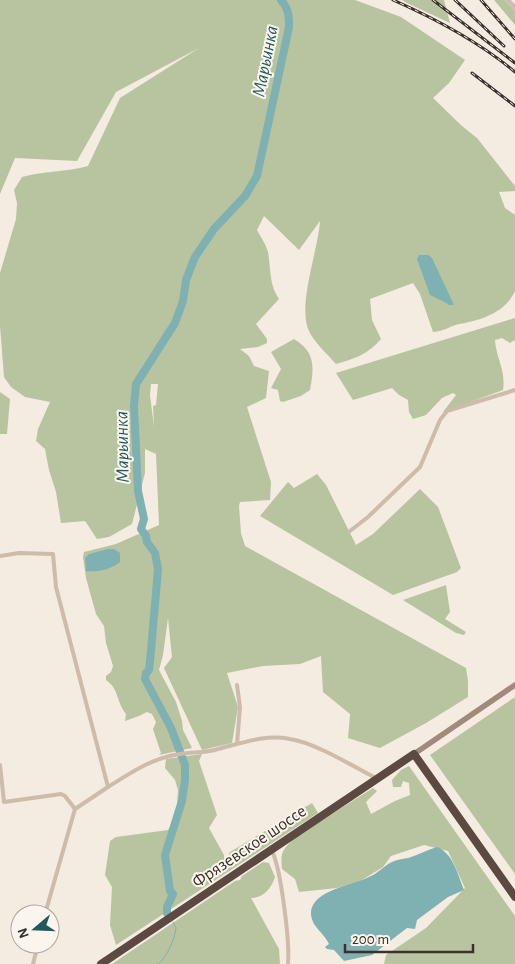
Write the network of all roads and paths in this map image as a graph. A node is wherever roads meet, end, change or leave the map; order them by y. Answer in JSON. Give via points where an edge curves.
{"nodes":[{"id":1,"x":508,"y":0,"type":"edge"},
{"id":2,"x":515,"y":7,"type":"edge"},
{"id":3,"x":515,"y":390,"type":"edge"},
{"id":4,"x":350,"y":531,"type":"dead end"},
{"id":5,"x":0,"y":556,"type":"edge"},
{"id":6,"x":236,"y":684,"type":"dead end"},
{"id":7,"x":515,"y":685,"type":"edge"},
{"id":8,"x":237,"y":744,"type":"junction"},
{"id":9,"x":414,"y":754,"type":"junction"},
{"id":10,"x":0,"y":765,"type":"edge"},
{"id":11,"x":376,"y":778,"type":"junction"},
{"id":12,"x":108,"y":787,"type":"junction"},
{"id":13,"x":75,"y":809,"type":"junction"},
{"id":14,"x":270,"y":849,"type":"junction"},
{"id":15,"x":515,"y":897,"type":"edge"},
{"id":16,"x":48,"y":904,"type":"edge"},
{"id":17,"x":101,"y":964,"type":"edge"},
{"id":18,"x":288,"y":964,"type":"edge"}],
"edges":[{"from":1,"to":2,"type":"street"},
{"from":3,"to":4,"type":"street","via":[[447,411],[420,467]]},
{"from":5,"to":12,"type":"street","via":[[53,554],[56,587]]},
{"from":6,"to":8,"type":"street","via":[[240,706]]},
{"from":7,"to":9,"type":"street"},
{"from":8,"to":11,"type":"street","via":[[264,738],[290,739],[314,747]]},
{"from":8,"to":12,"type":"street","via":[[181,754],[141,766]]},
{"from":9,"to":11,"type":"highway","name":"Фрязевское шоссе"},
{"from":9,"to":15,"type":"highway"},
{"from":10,"to":13,"type":"street","via":[[4,802],[61,794]]},
{"from":11,"to":14,"type":"highway","name":"Фрязевское шоссе"},
{"from":12,"to":13,"type":"street"},
{"from":13,"to":16,"type":"street"},
{"from":14,"to":17,"type":"highway","name":"Фрязевское шоссе"},
{"from":14,"to":18,"type":"street","via":[[278,870]]}]}
